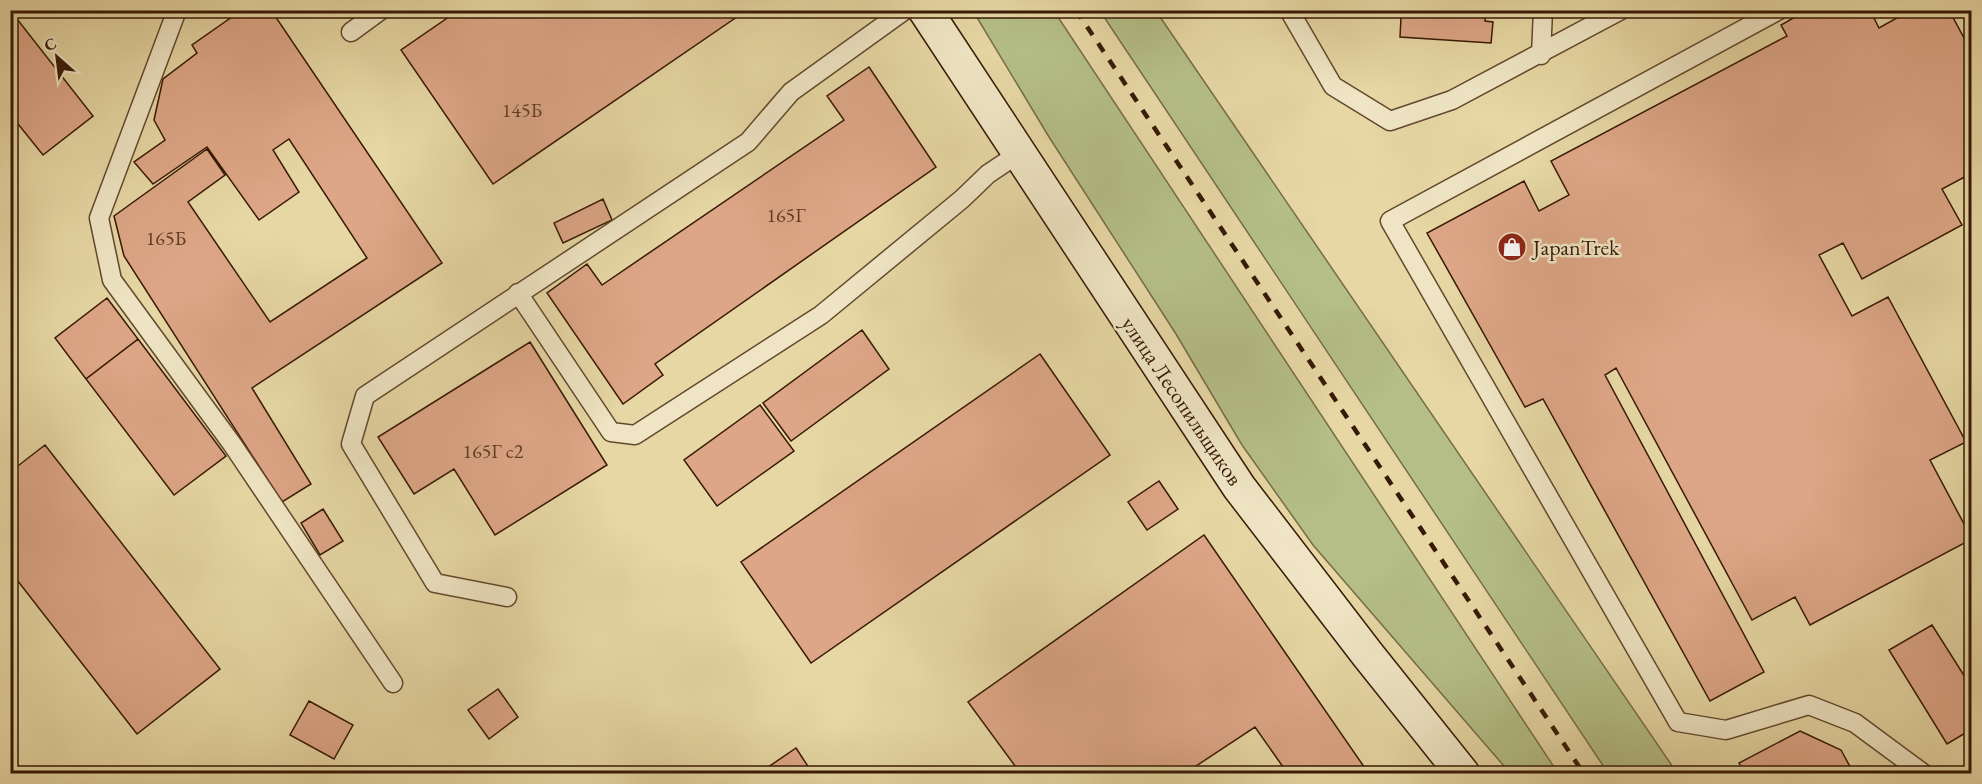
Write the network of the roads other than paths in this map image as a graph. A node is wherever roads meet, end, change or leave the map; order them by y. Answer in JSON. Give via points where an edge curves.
{"nodes":[{"id":1,"x":177,"y":10,"type":"edge"},
{"id":2,"x":381,"y":10,"type":"edge"},
{"id":3,"x":905,"y":10,"type":"edge"},
{"id":4,"x":925,"y":10,"type":"edge"},
{"id":5,"x":1289,"y":10,"type":"edge"},
{"id":6,"x":1543,"y":10,"type":"edge"},
{"id":7,"x":1621,"y":10,"type":"edge"},
{"id":8,"x":1779,"y":10,"type":"edge"},
{"id":9,"x":351,"y":32,"type":"dead end"},
{"id":10,"x":1541,"y":55,"type":"junction"},
{"id":11,"x":1018,"y":154,"type":"junction"},
{"id":12,"x":518,"y":293,"type":"junction"},
{"id":13,"x":507,"y":597,"type":"dead end"},
{"id":14,"x":393,"y":683,"type":"dead end"},
{"id":15,"x":1463,"y":774,"type":"edge"},
{"id":16,"x":1924,"y":774,"type":"edge"}],
"edges":[{"from":1,"to":14,"type":"lane","via":[[99,218],[112,280],[232,444]]},
{"from":2,"to":9,"type":"lane"},
{"from":3,"to":12,"type":"lane","via":[[791,92],[748,142]]},
{"from":4,"to":11,"type":"main road","name":"улица Лесопильщиков"},
{"from":5,"to":10,"type":"lane","via":[[1332,86],[1390,121],[1452,100]]},
{"from":6,"to":10,"type":"lane"},
{"from":7,"to":10,"type":"lane"},
{"from":8,"to":16,"type":"lane","via":[[1390,221],[1678,722],[1726,730],[1809,705],[1855,723]]},
{"from":11,"to":12,"type":"lane","via":[[988,174],[820,315],[635,435],[611,432]]},
{"from":11,"to":15,"type":"main road","name":"улица Лесопильщиков","via":[[1239,487]]},
{"from":12,"to":13,"type":"lane","via":[[365,396],[351,444],[435,583]]}]}
